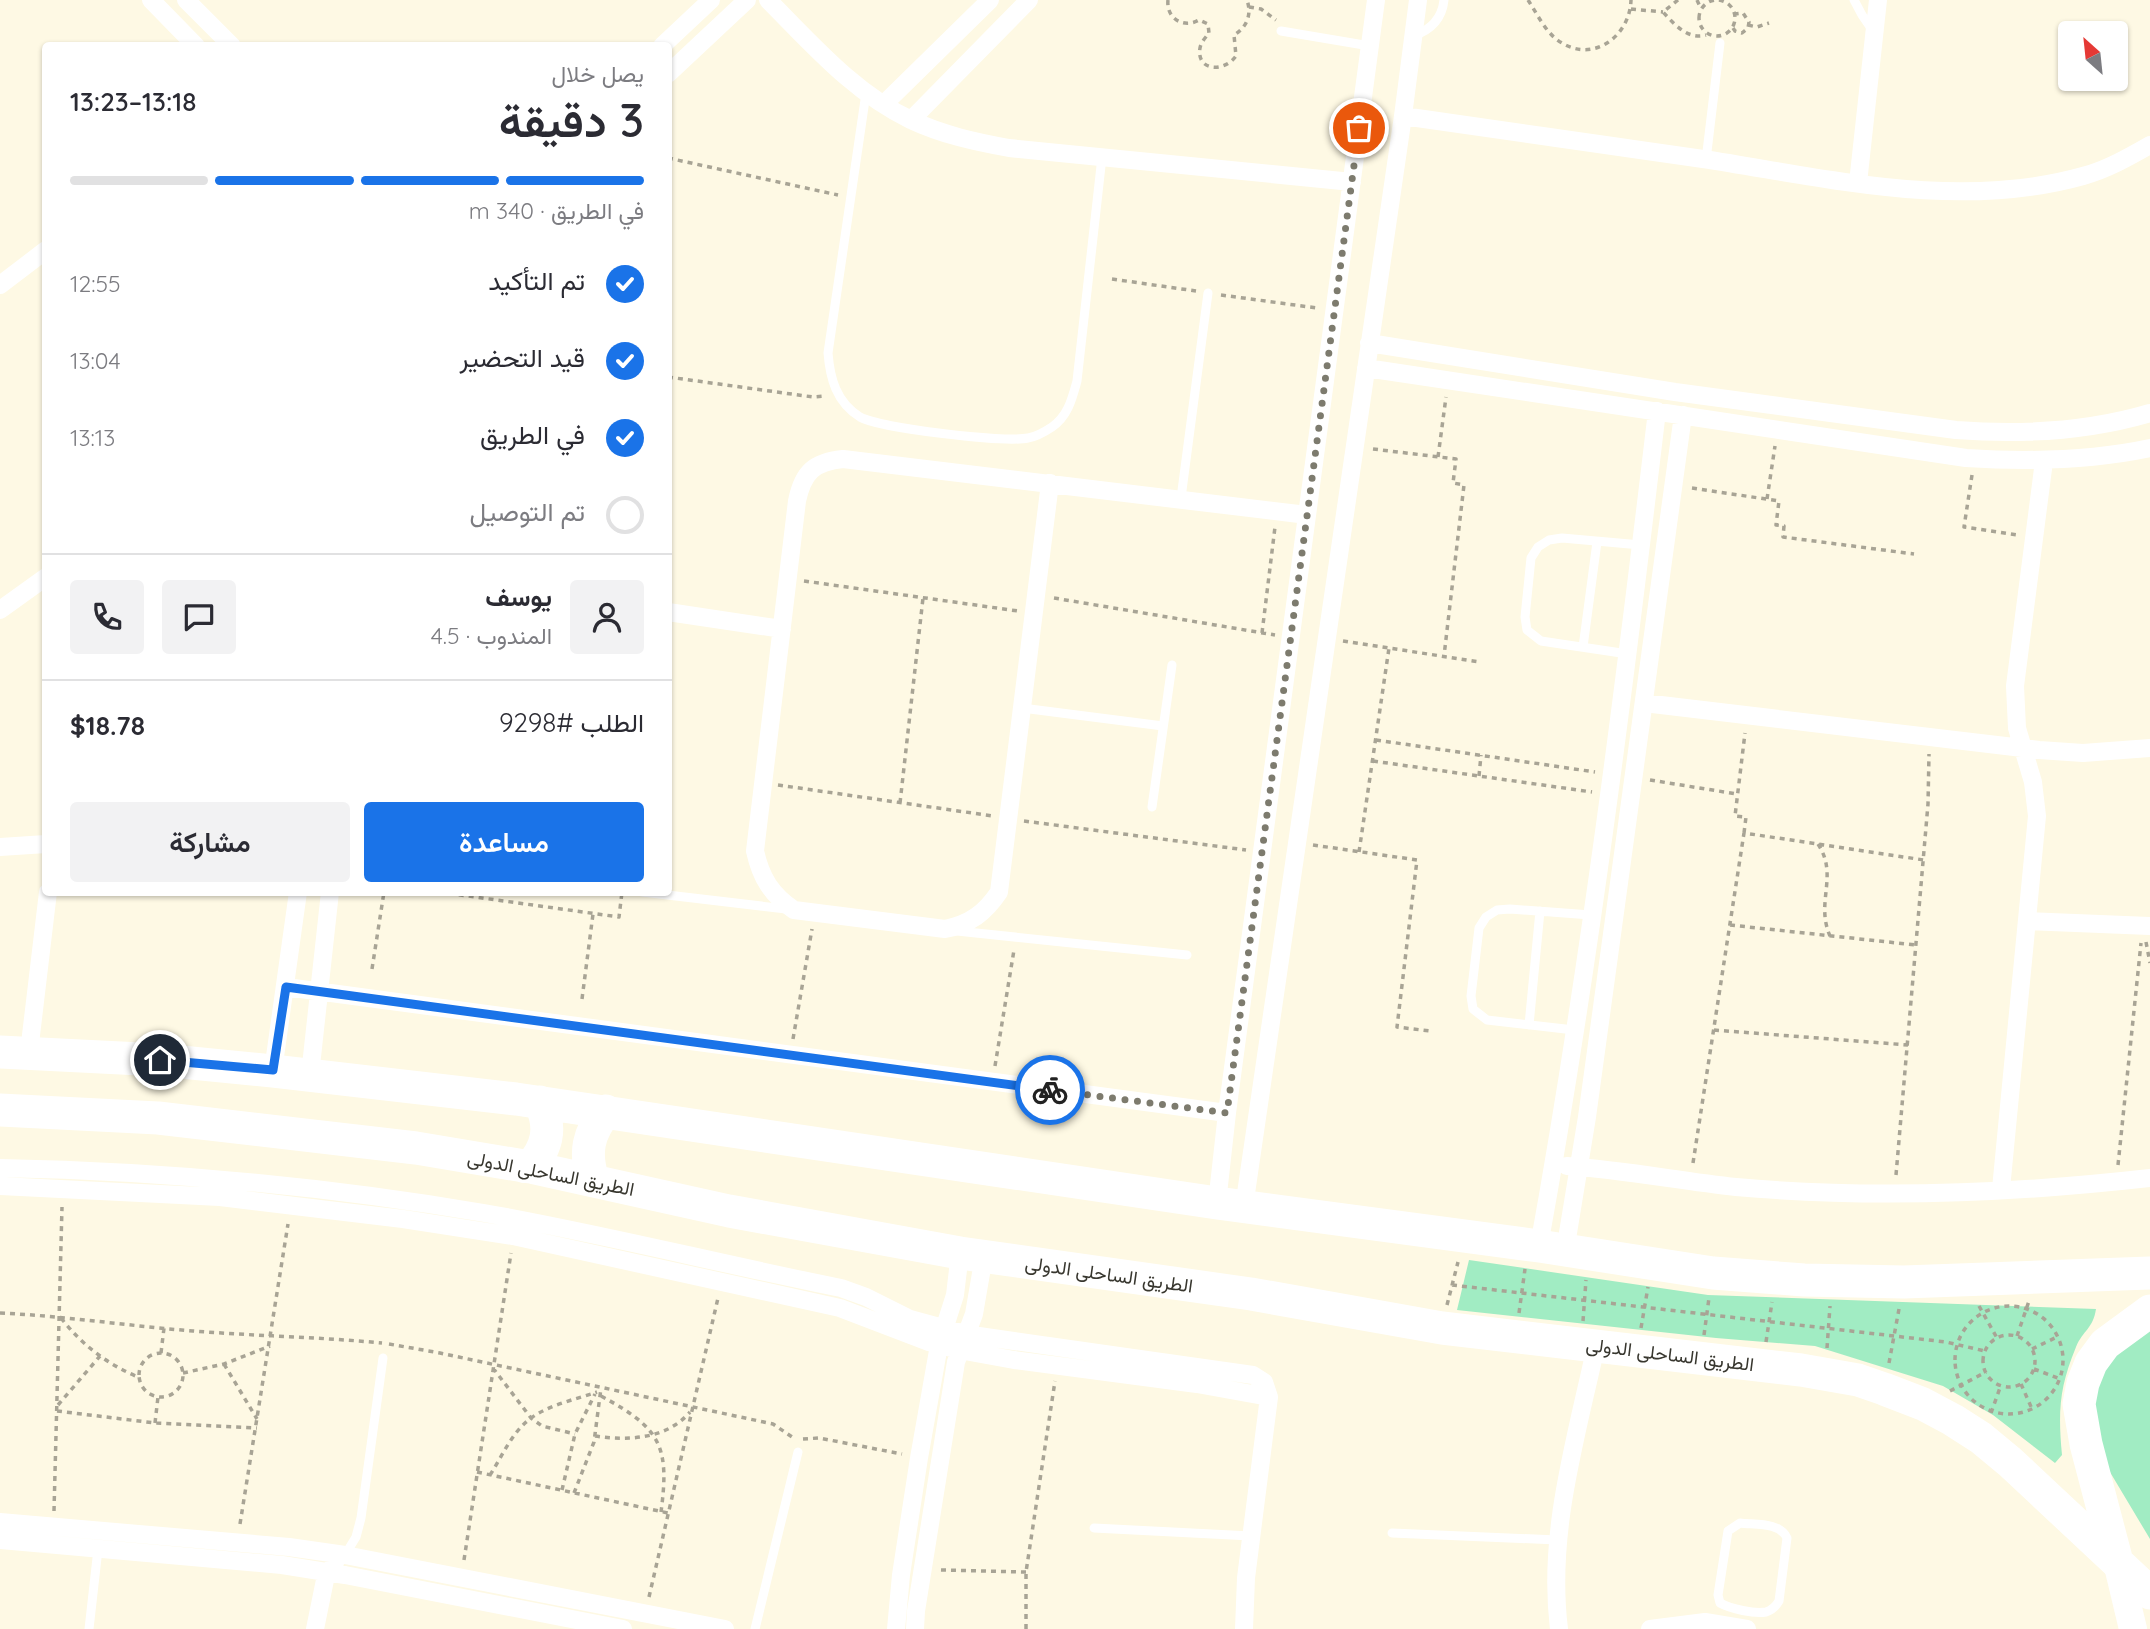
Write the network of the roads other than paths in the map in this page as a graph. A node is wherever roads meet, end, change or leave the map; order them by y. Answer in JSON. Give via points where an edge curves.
{"nodes":[{"id":1,"x":151,"y":0,"type":"edge"},
{"id":2,"x":186,"y":0,"type":"edge"},
{"id":3,"x":710,"y":0,"type":"edge"},
{"id":4,"x":747,"y":0,"type":"edge"},
{"id":5,"x":768,"y":0,"type":"edge"},
{"id":6,"x":990,"y":0,"type":"edge"},
{"id":7,"x":1029,"y":0,"type":"edge"},
{"id":8,"x":1376,"y":0,"type":"edge"},
{"id":9,"x":1418,"y":0,"type":"edge"},
{"id":10,"x":1444,"y":0,"type":"edge"},
{"id":11,"x":1854,"y":0,"type":"edge"},
{"id":12,"x":1878,"y":0,"type":"edge"},
{"id":13,"x":1281,"y":31,"type":"road end"},
{"id":14,"x":1875,"y":33,"type":"junction"},
{"id":15,"x":1413,"y":36,"type":"junction"},
{"id":16,"x":192,"y":42,"type":"edge"},
{"id":17,"x":228,"y":42,"type":"edge"},
{"id":18,"x":666,"y":42,"type":"edge"},
{"id":19,"x":1720,"y":43,"type":"dead end"},
{"id":20,"x":1370,"y":46,"type":"junction"},
{"id":21,"x":672,"y":70,"type":"edge"},
{"id":22,"x":866,"y":93,"type":"junction"},
{"id":23,"x":884,"y":104,"type":"junction"},
{"id":24,"x":1403,"y":116,"type":"junction"},
{"id":25,"x":911,"y":120,"type":"junction"},
{"id":26,"x":2150,"y":145,"type":"edge"},
{"id":27,"x":1102,"y":157,"type":"junction"},
{"id":28,"x":1706,"y":160,"type":"junction"},
{"id":29,"x":1352,"y":182,"type":"junction"},
{"id":30,"x":1858,"y":183,"type":"junction"},
{"id":31,"x":42,"y":253,"type":"edge"},
{"id":32,"x":0,"y":285,"type":"edge"},
{"id":33,"x":1208,"y":293,"type":"dead end"},
{"id":34,"x":1369,"y":343,"type":"junction"},
{"id":35,"x":1366,"y":368,"type":"junction"},
{"id":36,"x":1657,"y":411,"type":"junction"},
{"id":37,"x":2150,"y":413,"type":"edge"},
{"id":38,"x":1683,"y":415,"type":"junction"},
{"id":39,"x":1956,"y":430,"type":"junction"},
{"id":40,"x":2150,"y":448,"type":"edge"},
{"id":41,"x":1954,"y":456,"type":"junction"},
{"id":42,"x":2044,"y":461,"type":"junction"},
{"id":43,"x":1051,"y":483,"type":"junction"},
{"id":44,"x":1181,"y":498,"type":"junction"},
{"id":45,"x":1307,"y":515,"type":"junction"},
{"id":46,"x":1597,"y":542,"type":"junction"},
{"id":47,"x":1641,"y":545,"type":"junction"},
{"id":48,"x":42,"y":580,"type":"edge"},
{"id":49,"x":0,"y":610,"type":"edge"},
{"id":50,"x":672,"y":613,"type":"edge"},
{"id":51,"x":782,"y":629,"type":"junction"},
{"id":52,"x":1583,"y":647,"type":"junction"},
{"id":53,"x":1628,"y":654,"type":"junction"},
{"id":54,"x":1172,"y":665,"type":"dead end"},
{"id":55,"x":1644,"y":704,"type":"junction"},
{"id":56,"x":1022,"y":708,"type":"junction"},
{"id":57,"x":1163,"y":726,"type":"junction"},
{"id":58,"x":2024,"y":748,"type":"junction"},
{"id":59,"x":2150,"y":748,"type":"edge"},
{"id":60,"x":1152,"y":807,"type":"dead end"},
{"id":61,"x":42,"y":844,"type":"edge"},
{"id":62,"x":0,"y":847,"type":"edge"},
{"id":63,"x":47,"y":896,"type":"edge"},
{"id":64,"x":297,"y":896,"type":"edge"},
{"id":65,"x":330,"y":896,"type":"edge"},
{"id":66,"x":672,"y":896,"type":"edge"},
{"id":67,"x":794,"y":910,"type":"junction"},
{"id":68,"x":1540,"y":911,"type":"junction"},
{"id":69,"x":1591,"y":915,"type":"junction"},
{"id":70,"x":2027,"y":921,"type":"junction"},
{"id":71,"x":2146,"y":926,"type":"edge"},
{"id":72,"x":945,"y":929,"type":"junction"},
{"id":73,"x":1187,"y":955,"type":"dead end"},
{"id":74,"x":286,"y":987,"type":"junction"},
{"id":75,"x":318,"y":991,"type":"junction"},
{"id":76,"x":1529,"y":1025,"type":"junction"},
{"id":77,"x":1574,"y":1030,"type":"junction"},
{"id":78,"x":14,"y":1052,"type":"edge"},
{"id":79,"x":273,"y":1070,"type":"junction"},
{"id":80,"x":310,"y":1075,"type":"junction"},
{"id":81,"x":540,"y":1102,"type":"junction"},
{"id":82,"x":0,"y":1110,"type":"edge"},
{"id":83,"x":606,"y":1111,"type":"junction"},
{"id":84,"x":1227,"y":1113,"type":"junction"},
{"id":85,"x":1553,"y":1165,"type":"junction"},
{"id":86,"x":530,"y":1167,"type":"junction"},
{"id":87,"x":1579,"y":1167,"type":"junction"},
{"id":88,"x":0,"y":1168,"type":"edge"},
{"id":89,"x":2150,"y":1178,"type":"edge"},
{"id":90,"x":593,"y":1180,"type":"junction"},
{"id":91,"x":0,"y":1186,"type":"edge"},
{"id":92,"x":2001,"y":1189,"type":"junction"},
{"id":93,"x":1231,"y":1205,"type":"junction"},
{"id":94,"x":1555,"y":1249,"type":"junction"},
{"id":95,"x":972,"y":1254,"type":"junction"},
{"id":96,"x":2150,"y":1273,"type":"edge"},
{"id":97,"x":2150,"y":1311,"type":"edge"},
{"id":98,"x":942,"y":1337,"type":"junction"},
{"id":99,"x":962,"y":1342,"type":"junction"},
{"id":100,"x":1589,"y":1345,"type":"junction"},
{"id":101,"x":383,"y":1358,"type":"dead end"},
{"id":102,"x":1269,"y":1397,"type":"junction"},
{"id":103,"x":798,"y":1452,"type":"dead end"},
{"id":104,"x":0,"y":1522,"type":"edge"},
{"id":105,"x":1094,"y":1528,"type":"dead end"},
{"id":106,"x":1392,"y":1533,"type":"dead end"},
{"id":107,"x":1251,"y":1536,"type":"junction"},
{"id":108,"x":0,"y":1540,"type":"edge"},
{"id":109,"x":1557,"y":1540,"type":"junction"},
{"id":110,"x":98,"y":1549,"type":"junction"},
{"id":111,"x":345,"y":1555,"type":"junction"},
{"id":112,"x":2118,"y":1562,"type":"junction"},
{"id":113,"x":328,"y":1572,"type":"junction"},
{"id":114,"x":2150,"y":1593,"type":"edge"},
{"id":115,"x":627,"y":1609,"type":"junction"},
{"id":116,"x":1747,"y":1622,"type":"edge"},
{"id":117,"x":89,"y":1629,"type":"edge"},
{"id":118,"x":315,"y":1629,"type":"edge"},
{"id":119,"x":622,"y":1629,"type":"edge"},
{"id":120,"x":725,"y":1629,"type":"edge"},
{"id":121,"x":755,"y":1629,"type":"edge"},
{"id":122,"x":896,"y":1629,"type":"edge"},
{"id":123,"x":915,"y":1629,"type":"edge"},
{"id":124,"x":1244,"y":1629,"type":"edge"},
{"id":125,"x":1559,"y":1629,"type":"edge"},
{"id":126,"x":1650,"y":1629,"type":"edge"},
{"id":127,"x":2133,"y":1629,"type":"edge"}],
"edges":[{"from":1,"to":16,"type":"street"},
{"from":2,"to":17,"type":"street"},
{"from":3,"to":18,"type":"street"},
{"from":4,"to":21,"type":"street"},
{"from":5,"to":22,"type":"street"},
{"from":6,"to":23,"type":"street"},
{"from":7,"to":25,"type":"street"},
{"from":8,"to":20,"type":"street"},
{"from":9,"to":15,"type":"street"},
{"from":10,"to":15,"type":"lane","via":[[1443,11],[1433,25]]},
{"from":11,"to":14,"type":"lane"},
{"from":12,"to":14,"type":"street"},
{"from":13,"to":20,"type":"lane"},
{"from":14,"to":30,"type":"street"},
{"from":15,"to":24,"type":"street"},
{"from":19,"to":28,"type":"lane"},
{"from":20,"to":29,"type":"street"},
{"from":22,"to":23,"type":"street"},
{"from":22,"to":27,"type":"lane","via":[[828,353],[830,378],[841,401],[860,417],[884,425],[1003,440],[1030,438],[1053,427],[1070,407],[1077,381]]},
{"from":23,"to":25,"type":"street"},
{"from":24,"to":28,"type":"street"},
{"from":24,"to":34,"type":"street"},
{"from":25,"to":27,"type":"street","via":[[958,138],[1009,148]]},
{"from":26,"to":30,"type":"street","via":[[2085,176],[2042,186],[1947,193]]},
{"from":27,"to":29,"type":"street"},
{"from":28,"to":30,"type":"street"},
{"from":29,"to":45,"type":"street"},
{"from":31,"to":32,"type":"street"},
{"from":33,"to":44,"type":"lane"},
{"from":34,"to":35,"type":"street"},
{"from":34,"to":39,"type":"street","via":[[1675,392]]},
{"from":35,"to":36,"type":"street"},
{"from":35,"to":93,"type":"street","via":[[1297,843]]},
{"from":36,"to":38,"type":"street"},
{"from":36,"to":47,"type":"street"},
{"from":37,"to":39,"type":"street","via":[[2044,432]]},
{"from":38,"to":41,"type":"street"},
{"from":38,"to":55,"type":"street"},
{"from":39,"to":41,"type":"street"},
{"from":40,"to":42,"type":"street"},
{"from":41,"to":42,"type":"street"},
{"from":42,"to":58,"type":"street","via":[[2015,686],[2014,707]]},
{"from":43,"to":44,"type":"street"},
{"from":43,"to":51,"type":"street","via":[[843,459],[826,461],[811,470],[801,484]]},
{"from":43,"to":56,"type":"street"},
{"from":44,"to":45,"type":"street"},
{"from":45,"to":84,"type":"street"},
{"from":46,"to":47,"type":"lane"},
{"from":46,"to":52,"type":"lane"},
{"from":46,"to":52,"type":"lane","via":[[1555,539],[1538,547],[1531,558],[1527,630],[1541,641]]},
{"from":47,"to":53,"type":"street"},
{"from":48,"to":49,"type":"street"},
{"from":50,"to":51,"type":"street"},
{"from":51,"to":67,"type":"street","via":[[755,851],[767,886]]},
{"from":52,"to":53,"type":"lane"},
{"from":53,"to":69,"type":"street"},
{"from":54,"to":57,"type":"lane"},
{"from":55,"to":58,"type":"street"},
{"from":55,"to":87,"type":"street"},
{"from":56,"to":57,"type":"lane"},
{"from":56,"to":72,"type":"street","via":[[999,892],[977,917]]},
{"from":57,"to":60,"type":"lane"},
{"from":58,"to":59,"type":"street","via":[[2083,753]]},
{"from":58,"to":70,"type":"street","via":[[2037,816]]},
{"from":61,"to":62,"type":"street"},
{"from":63,"to":78,"type":"street"},
{"from":64,"to":74,"type":"street"},
{"from":65,"to":75,"type":"street"},
{"from":66,"to":67,"type":"lane"},
{"from":67,"to":72,"type":"street"},
{"from":68,"to":69,"type":"lane"},
{"from":68,"to":76,"type":"lane"},
{"from":68,"to":76,"type":"lane","via":[[1503,909],[1486,917],[1479,928],[1471,996],[1473,1009],[1482,1017]]},
{"from":69,"to":77,"type":"street"},
{"from":70,"to":71,"type":"street"},
{"from":70,"to":92,"type":"street"},
{"from":72,"to":73,"type":"lane"},
{"from":74,"to":75,"type":"street"},
{"from":74,"to":79,"type":"street"},
{"from":75,"to":80,"type":"street"},
{"from":75,"to":84,"type":"street"},
{"from":76,"to":77,"type":"lane"},
{"from":77,"to":85,"type":"street"},
{"from":78,"to":79,"type":"highway"},
{"from":79,"to":80,"type":"highway"},
{"from":80,"to":81,"type":"highway"},
{"from":81,"to":83,"type":"highway"},
{"from":81,"to":86,"type":"highway","via":[[546,1115],[546,1143]]},
{"from":82,"to":86,"type":"highway","name":"الطريق الساحلى الدولى","via":[[158,1118],[416,1148]]},
{"from":83,"to":90,"type":"highway","via":[[588,1144]]},
{"from":83,"to":93,"type":"highway"},
{"from":84,"to":93,"type":"street"},
{"from":85,"to":87,"type":"street"},
{"from":85,"to":94,"type":"street"},
{"from":86,"to":90,"type":"highway","name":"الطريق الساحلى الدولى"},
{"from":87,"to":92,"type":"street","via":[[1737,1187],[1894,1192]]},
{"from":87,"to":94,"type":"street"},
{"from":88,"to":98,"type":"street","via":[[222,1180],[485,1213],[841,1288]]},
{"from":89,"to":92,"type":"street"},
{"from":90,"to":95,"type":"highway","name":"الطريق الساحلى الدولى","via":[[729,1211]]},
{"from":91,"to":98,"type":"street","via":[[220,1197],[513,1236],[840,1308]]},
{"from":93,"to":94,"type":"highway"},
{"from":94,"to":96,"type":"highway","via":[[1713,1273],[1833,1281]]},
{"from":95,"to":98,"type":"street"},
{"from":95,"to":99,"type":"street","via":[[974,1314]]},
{"from":95,"to":100,"type":"highway","name":"الطريق الساحلى الدولى","via":[[1251,1294],[1442,1328]]},
{"from":97,"to":112,"type":"highway","via":[[2098,1353],[2083,1383],[2080,1404],[2086,1444]]},
{"from":98,"to":99,"type":"street"},
{"from":98,"to":122,"type":"street","via":[[919,1458]]},
{"from":99,"to":102,"type":"street","via":[[1058,1365]]},
{"from":99,"to":102,"type":"street","via":[[1253,1375],[1264,1382]]},
{"from":99,"to":123,"type":"street"},
{"from":100,"to":109,"type":"street"},
{"from":100,"to":112,"type":"highway","name":"الطريق الساحلى الدولى","via":[[1825,1374],[1858,1380],[1923,1404],[1981,1438]]},
{"from":101,"to":111,"type":"lane","via":[[361,1518]]},
{"from":102,"to":107,"type":"street"},
{"from":103,"to":121,"type":"lane"},
{"from":104,"to":111,"type":"street"},
{"from":105,"to":107,"type":"lane"},
{"from":106,"to":109,"type":"lane"},
{"from":107,"to":124,"type":"street"},
{"from":108,"to":110,"type":"street"},
{"from":109,"to":125,"type":"street"},
{"from":110,"to":113,"type":"street"},
{"from":110,"to":117,"type":"lane"},
{"from":111,"to":113,"type":"street"},
{"from":111,"to":115,"type":"street"},
{"from":112,"to":114,"type":"highway","name":"الطريق الساحلى الدولى"},
{"from":112,"to":127,"type":"main road"},
{"from":113,"to":118,"type":"street"},
{"from":113,"to":119,"type":"street"},
{"from":115,"to":119,"type":"lane"},
{"from":115,"to":120,"type":"street"},
{"from":116,"to":116,"type":"lane","via":[[1779,1601],[1787,1538],[1779,1527],[1740,1523],[1728,1531],[1718,1595],[1720,1603]]},
{"from":116,"to":126,"type":"street"}]}
